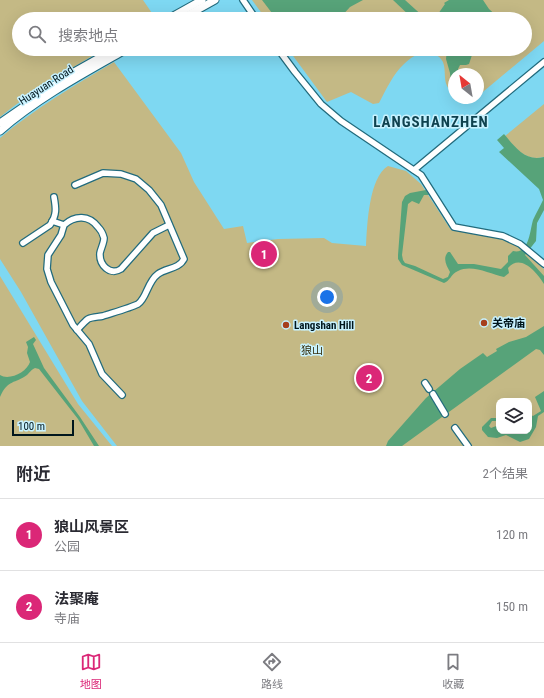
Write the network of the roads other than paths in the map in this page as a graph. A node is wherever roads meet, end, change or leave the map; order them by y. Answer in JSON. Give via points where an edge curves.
{"nodes":[{"id":1,"x":202,"y":0,"type":"edge"},
{"id":2,"x":215,"y":0,"type":"edge"},
{"id":3,"x":243,"y":0,"type":"edge"},
{"id":4,"x":181,"y":12,"type":"edge"},
{"id":5,"x":194,"y":12,"type":"edge"},
{"id":6,"x":251,"y":12,"type":"edge"},
{"id":7,"x":103,"y":56,"type":"edge"},
{"id":8,"x":114,"y":56,"type":"edge"},
{"id":9,"x":283,"y":56,"type":"edge"},
{"id":10,"x":544,"y":62,"type":"edge"},
{"id":11,"x":0,"y":123,"type":"edge"},
{"id":12,"x":0,"y":131,"type":"edge"},
{"id":13,"x":414,"y":170,"type":"junction"},
{"id":14,"x":75,"y":185,"type":"dead end"},
{"id":15,"x":54,"y":197,"type":"dead end"},
{"id":16,"x":52,"y":221,"type":"junction"},
{"id":17,"x":64,"y":225,"type":"junction"},
{"id":18,"x":169,"y":225,"type":"junction"},
{"id":19,"x":23,"y":243,"type":"dead end"},
{"id":20,"x":544,"y":264,"type":"edge"},
{"id":21,"x":77,"y":330,"type":"junction"},
{"id":22,"x":425,"y":383,"type":"dead end"},
{"id":23,"x":429,"y":389,"type":"dead end"},
{"id":24,"x":433,"y":394,"type":"dead end"},
{"id":25,"x":122,"y":395,"type":"dead end"},
{"id":26,"x":445,"y":414,"type":"dead end"},
{"id":27,"x":455,"y":428,"type":"dead end"},
{"id":28,"x":468,"y":446,"type":"edge"}],
"edges":[{"from":1,"to":4,"type":"main road"},
{"from":2,"to":5,"type":"main road"},
{"from":3,"to":6,"type":"street"},
{"from":7,"to":11,"type":"main road","name":"Huayuan Road","via":[[74,72]]},
{"from":8,"to":12,"type":"main road","name":"Huayuan Road","via":[[25,111]]},
{"from":9,"to":13,"type":"street","via":[[321,104],[362,136]]},
{"from":10,"to":13,"type":"street"},
{"from":13,"to":20,"type":"street","via":[[421,175],[454,226],[503,236],[520,244]]},
{"from":14,"to":18,"type":"street","via":[[102,173],[129,176],[155,196]]},
{"from":15,"to":16,"type":"street","via":[[56,211]]},
{"from":16,"to":17,"type":"street"},
{"from":16,"to":19,"type":"street"},
{"from":17,"to":18,"type":"street","via":[[76,218],[88,218],[93,221],[104,238],[101,261],[108,270],[114,272],[121,269],[153,233]]},
{"from":17,"to":21,"type":"street","via":[[46,264],[55,292]]},
{"from":18,"to":21,"type":"street","via":[[184,259],[174,268],[153,278],[138,304],[88,319]]},
{"from":21,"to":25,"type":"street","via":[[89,344],[102,374]]},
{"from":22,"to":23,"type":"street"},
{"from":24,"to":26,"type":"street"},
{"from":27,"to":28,"type":"street"}]}
